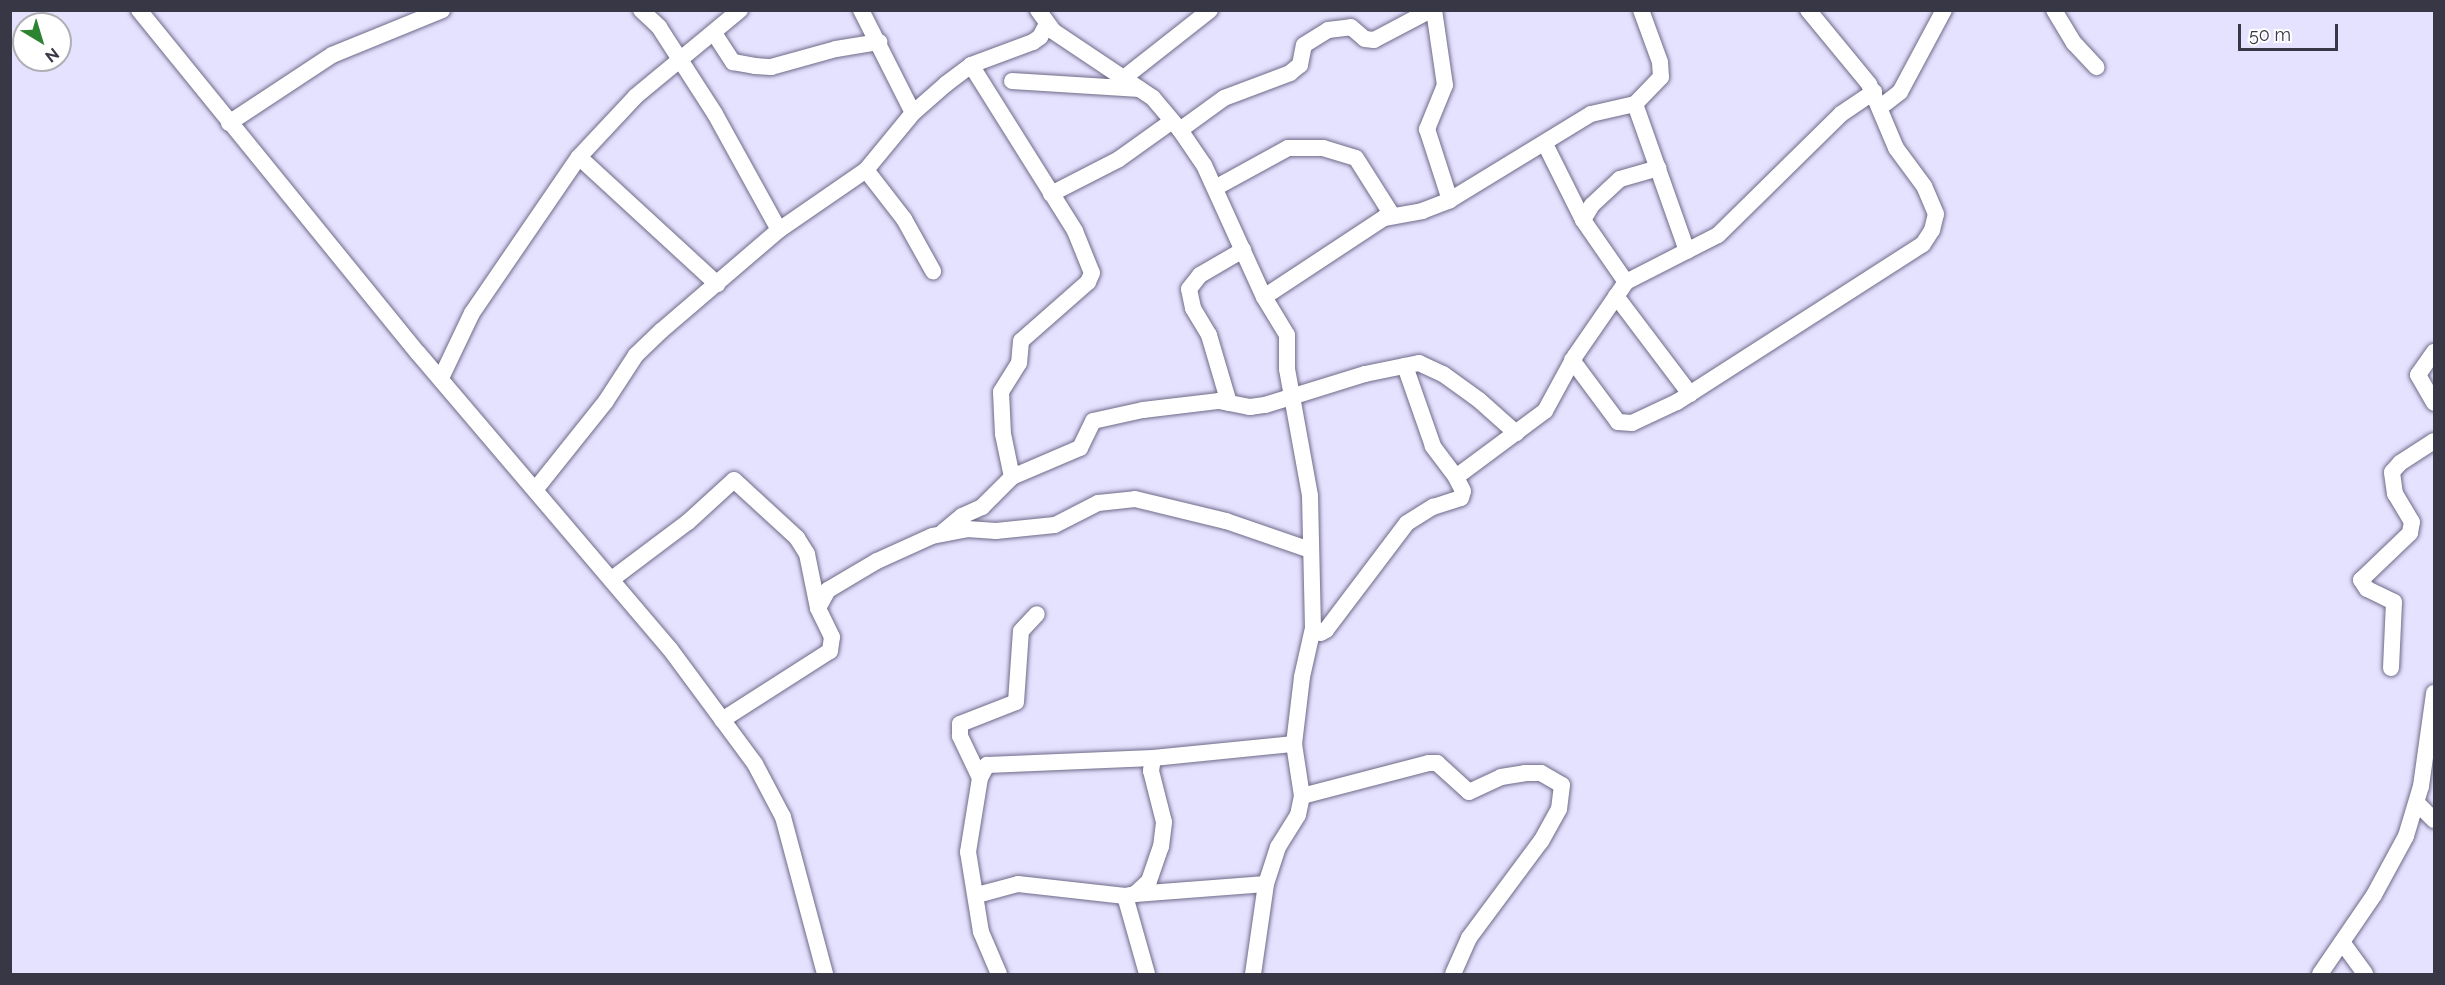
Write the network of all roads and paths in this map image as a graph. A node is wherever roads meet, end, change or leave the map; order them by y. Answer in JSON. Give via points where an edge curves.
{"nodes":[{"id":1,"x":138,"y":10,"type":"edge"},
{"id":2,"x":442,"y":10,"type":"edge"},
{"id":3,"x":641,"y":10,"type":"edge"},
{"id":4,"x":740,"y":10,"type":"edge"},
{"id":5,"x":861,"y":10,"type":"edge"},
{"id":6,"x":1210,"y":10,"type":"edge"},
{"id":7,"x":1433,"y":10,"type":"edge"},
{"id":8,"x":1641,"y":10,"type":"edge"},
{"id":9,"x":1808,"y":10,"type":"edge"},
{"id":10,"x":1944,"y":10,"type":"edge"},
{"id":11,"x":2054,"y":10,"type":"edge"},
{"id":12,"x":1042,"y":17,"type":"edge"},
{"id":13,"x":714,"y":33,"type":"junction"},
{"id":14,"x":879,"y":42,"type":"junction"},
{"id":15,"x":681,"y":61,"type":"junction"},
{"id":16,"x":971,"y":65,"type":"junction"},
{"id":17,"x":2096,"y":67,"type":"dead end"},
{"id":18,"x":1125,"y":77,"type":"junction"},
{"id":19,"x":1012,"y":81,"type":"dead end"},
{"id":20,"x":1141,"y":89,"type":"junction"},
{"id":21,"x":1878,"y":99,"type":"junction"},
{"id":22,"x":1635,"y":104,"type":"junction"},
{"id":23,"x":913,"y":113,"type":"junction"},
{"id":24,"x":229,"y":123,"type":"junction"},
{"id":25,"x":1176,"y":125,"type":"junction"},
{"id":26,"x":1545,"y":144,"type":"junction"},
{"id":27,"x":579,"y":157,"type":"junction"},
{"id":28,"x":1658,"y":168,"type":"junction"},
{"id":29,"x":866,"y":170,"type":"junction"},
{"id":30,"x":1215,"y":188,"type":"junction"},
{"id":31,"x":1051,"y":194,"type":"junction"},
{"id":32,"x":1450,"y":200,"type":"junction"},
{"id":33,"x":1392,"y":215,"type":"junction"},
{"id":34,"x":1583,"y":220,"type":"junction"},
{"id":35,"x":779,"y":230,"type":"junction"},
{"id":36,"x":1244,"y":250,"type":"junction"},
{"id":37,"x":1687,"y":251,"type":"junction"},
{"id":38,"x":933,"y":270,"type":"dead end"},
{"id":39,"x":717,"y":284,"type":"junction"},
{"id":40,"x":1621,"y":289,"type":"junction"},
{"id":41,"x":1264,"y":297,"type":"junction"},
{"id":42,"x":2434,"y":352,"type":"edge"},
{"id":43,"x":1572,"y":360,"type":"junction"},
{"id":44,"x":1404,"y":366,"type":"junction"},
{"id":45,"x":441,"y":378,"type":"junction"},
{"id":46,"x":1690,"y":394,"type":"junction"},
{"id":47,"x":1292,"y":398,"type":"junction"},
{"id":48,"x":1230,"y":403,"type":"junction"},
{"id":49,"x":2434,"y":404,"type":"edge"},
{"id":50,"x":1516,"y":434,"type":"junction"},
{"id":51,"x":2434,"y":441,"type":"edge"},
{"id":52,"x":1012,"y":477,"type":"junction"},
{"id":53,"x":1456,"y":477,"type":"junction"},
{"id":54,"x":535,"y":490,"type":"junction"},
{"id":55,"x":940,"y":534,"type":"junction"},
{"id":56,"x":1310,"y":550,"type":"junction"},
{"id":57,"x":612,"y":579,"type":"junction"},
{"id":58,"x":818,"y":608,"type":"junction"},
{"id":59,"x":1037,"y":614,"type":"dead end"},
{"id":60,"x":1313,"y":628,"type":"junction"},
{"id":61,"x":2391,"y":668,"type":"dead end"},
{"id":62,"x":2434,"y":693,"type":"edge"},
{"id":63,"x":722,"y":720,"type":"junction"},
{"id":64,"x":1293,"y":744,"type":"junction"},
{"id":65,"x":1153,"y":758,"type":"junction"},
{"id":66,"x":980,"y":778,"type":"junction"},
{"id":67,"x":1302,"y":796,"type":"junction"},
{"id":68,"x":2417,"y":803,"type":"junction"},
{"id":69,"x":2434,"y":820,"type":"edge"},
{"id":70,"x":1266,"y":884,"type":"junction"},
{"id":71,"x":977,"y":895,"type":"junction"},
{"id":72,"x":1130,"y":895,"type":"junction"},
{"id":73,"x":2342,"y":942,"type":"junction"},
{"id":74,"x":825,"y":975,"type":"edge"},
{"id":75,"x":999,"y":975,"type":"edge"},
{"id":76,"x":1147,"y":975,"type":"edge"},
{"id":77,"x":1253,"y":975,"type":"edge"},
{"id":78,"x":1453,"y":975,"type":"edge"},
{"id":79,"x":2320,"y":975,"type":"edge"},
{"id":80,"x":2365,"y":975,"type":"edge"}],
"edges":[{"from":1,"to":24,"type":"street"},
{"from":2,"to":24,"type":"street","via":[[332,55]]},
{"from":3,"to":15,"type":"street","via":[[659,27]]},
{"from":4,"to":13,"type":"street"},
{"from":5,"to":14,"type":"street"},
{"from":6,"to":18,"type":"street"},
{"from":7,"to":25,"type":"street","via":[[1374,40],[1365,39],[1351,27],[1328,30],[1304,45],[1300,65],[1290,73],[1233,93]]},
{"from":7,"to":32,"type":"street","via":[[1446,79],[1427,129]]},
{"from":8,"to":22,"type":"street","via":[[1660,62],[1661,77]]},
{"from":9,"to":21,"type":"street"},
{"from":10,"to":21,"type":"street","via":[[1900,92]]},
{"from":11,"to":17,"type":"street"},
{"from":12,"to":16,"type":"street","via":[[1040,37],[1033,42]]},
{"from":12,"to":18,"type":"street"},
{"from":13,"to":14,"type":"street","via":[[733,62],[771,67]]},
{"from":13,"to":15,"type":"street"},
{"from":14,"to":23,"type":"street"},
{"from":15,"to":27,"type":"street","via":[[636,96]]},
{"from":15,"to":35,"type":"street","via":[[716,114]]},
{"from":16,"to":23,"type":"street"},
{"from":16,"to":31,"type":"street"},
{"from":18,"to":20,"type":"street"},
{"from":19,"to":20,"type":"street"},
{"from":20,"to":25,"type":"street"},
{"from":21,"to":37,"type":"street","via":[[1841,114],[1718,235]]},
{"from":21,"to":46,"type":"street","via":[[1886,128],[1924,186],[1936,214],[1932,230],[1923,244]]},
{"from":22,"to":26,"type":"street","via":[[1591,114]]},
{"from":22,"to":28,"type":"street"},
{"from":23,"to":29,"type":"street"},
{"from":24,"to":45,"type":"street"},
{"from":25,"to":30,"type":"street"},
{"from":25,"to":31,"type":"street"},
{"from":26,"to":32,"type":"street","via":[[1488,174]]},
{"from":26,"to":34,"type":"street"},
{"from":27,"to":39,"type":"street"},
{"from":27,"to":45,"type":"street","via":[[472,313]]},
{"from":28,"to":34,"type":"street","via":[[1620,179],[1592,205]]},
{"from":28,"to":37,"type":"street"},
{"from":29,"to":35,"type":"street"},
{"from":29,"to":38,"type":"street","via":[[904,219]]},
{"from":30,"to":33,"type":"street","via":[[1288,148],[1323,148],[1356,158]]},
{"from":30,"to":36,"type":"street"},
{"from":31,"to":52,"type":"street","via":[[1075,231],[1092,273],[1088,282],[1021,341],[1019,363],[1001,392],[1003,434]]},
{"from":32,"to":33,"type":"street","via":[[1422,211]]},
{"from":33,"to":41,"type":"street"},
{"from":34,"to":40,"type":"street"},
{"from":35,"to":39,"type":"street"},
{"from":36,"to":41,"type":"street"},
{"from":36,"to":48,"type":"street","via":[[1200,275],[1189,289],[1193,308],[1209,335]]},
{"from":37,"to":40,"type":"street"},
{"from":39,"to":54,"type":"street","via":[[636,355]]},
{"from":40,"to":43,"type":"street"},
{"from":40,"to":46,"type":"street"},
{"from":41,"to":47,"type":"street","via":[[1287,335]]},
{"from":42,"to":49,"type":"street","via":[[2418,375]]},
{"from":43,"to":46,"type":"street","via":[[1618,422],[1632,423]]},
{"from":43,"to":50,"type":"street","via":[[1545,411]]},
{"from":44,"to":47,"type":"street"},
{"from":44,"to":50,"type":"street","via":[[1419,363],[1443,374]]},
{"from":44,"to":53,"type":"street","via":[[1433,446]]},
{"from":45,"to":54,"type":"street"},
{"from":47,"to":48,"type":"street","via":[[1250,407]]},
{"from":47,"to":56,"type":"street","via":[[1310,496]]},
{"from":48,"to":52,"type":"street","via":[[1175,405],[1099,418],[1089,426],[1084,442],[1074,452]]},
{"from":50,"to":53,"type":"street"},
{"from":51,"to":61,"type":"street","via":[[2400,462],[2392,472],[2395,494],[2412,522],[2410,533],[2361,580],[2367,589],[2394,602]]},
{"from":52,"to":55,"type":"street","via":[[982,507],[962,516]]},
{"from":53,"to":60,"type":"street","via":[[1461,498],[1433,507],[1407,523],[1324,633]]},
{"from":54,"to":57,"type":"street"},
{"from":55,"to":56,"type":"street","via":[[1055,525],[1098,503],[1135,499],[1226,521]]},
{"from":55,"to":58,"type":"street","via":[[851,575],[820,598]]},
{"from":56,"to":60,"type":"street"},
{"from":57,"to":58,"type":"street","via":[[680,529],[734,480],[778,517],[804,547]]},
{"from":57,"to":63,"type":"street"},
{"from":58,"to":63,"type":"street","via":[[832,637],[830,651]]},
{"from":59,"to":66,"type":"street","via":[[1021,631],[1016,702],[1006,709],[967,718],[960,724],[960,736]]},
{"from":60,"to":64,"type":"street"},
{"from":62,"to":68,"type":"street"},
{"from":63,"to":74,"type":"street","via":[[778,803]]},
{"from":64,"to":65,"type":"street"},
{"from":64,"to":67,"type":"street"},
{"from":65,"to":66,"type":"street","via":[[993,764],[983,769]]},
{"from":65,"to":72,"type":"street","via":[[1151,771],[1164,822],[1161,847],[1149,881]]},
{"from":66,"to":71,"type":"street","via":[[968,852]]},
{"from":67,"to":70,"type":"street","via":[[1298,815],[1278,847]]},
{"from":67,"to":78,"type":"street","via":[[1429,763],[1437,764],[1469,792],[1501,777],[1526,773],[1541,773],[1562,785],[1559,809],[1541,841],[1468,938]]},
{"from":68,"to":69,"type":"street"},
{"from":68,"to":73,"type":"street","via":[[2394,861]]},
{"from":70,"to":72,"type":"street"},
{"from":70,"to":77,"type":"street"},
{"from":71,"to":72,"type":"street","via":[[1018,884]]},
{"from":71,"to":75,"type":"street","via":[[981,932]]},
{"from":72,"to":76,"type":"street"},
{"from":73,"to":79,"type":"street"},
{"from":73,"to":80,"type":"street"}]}
